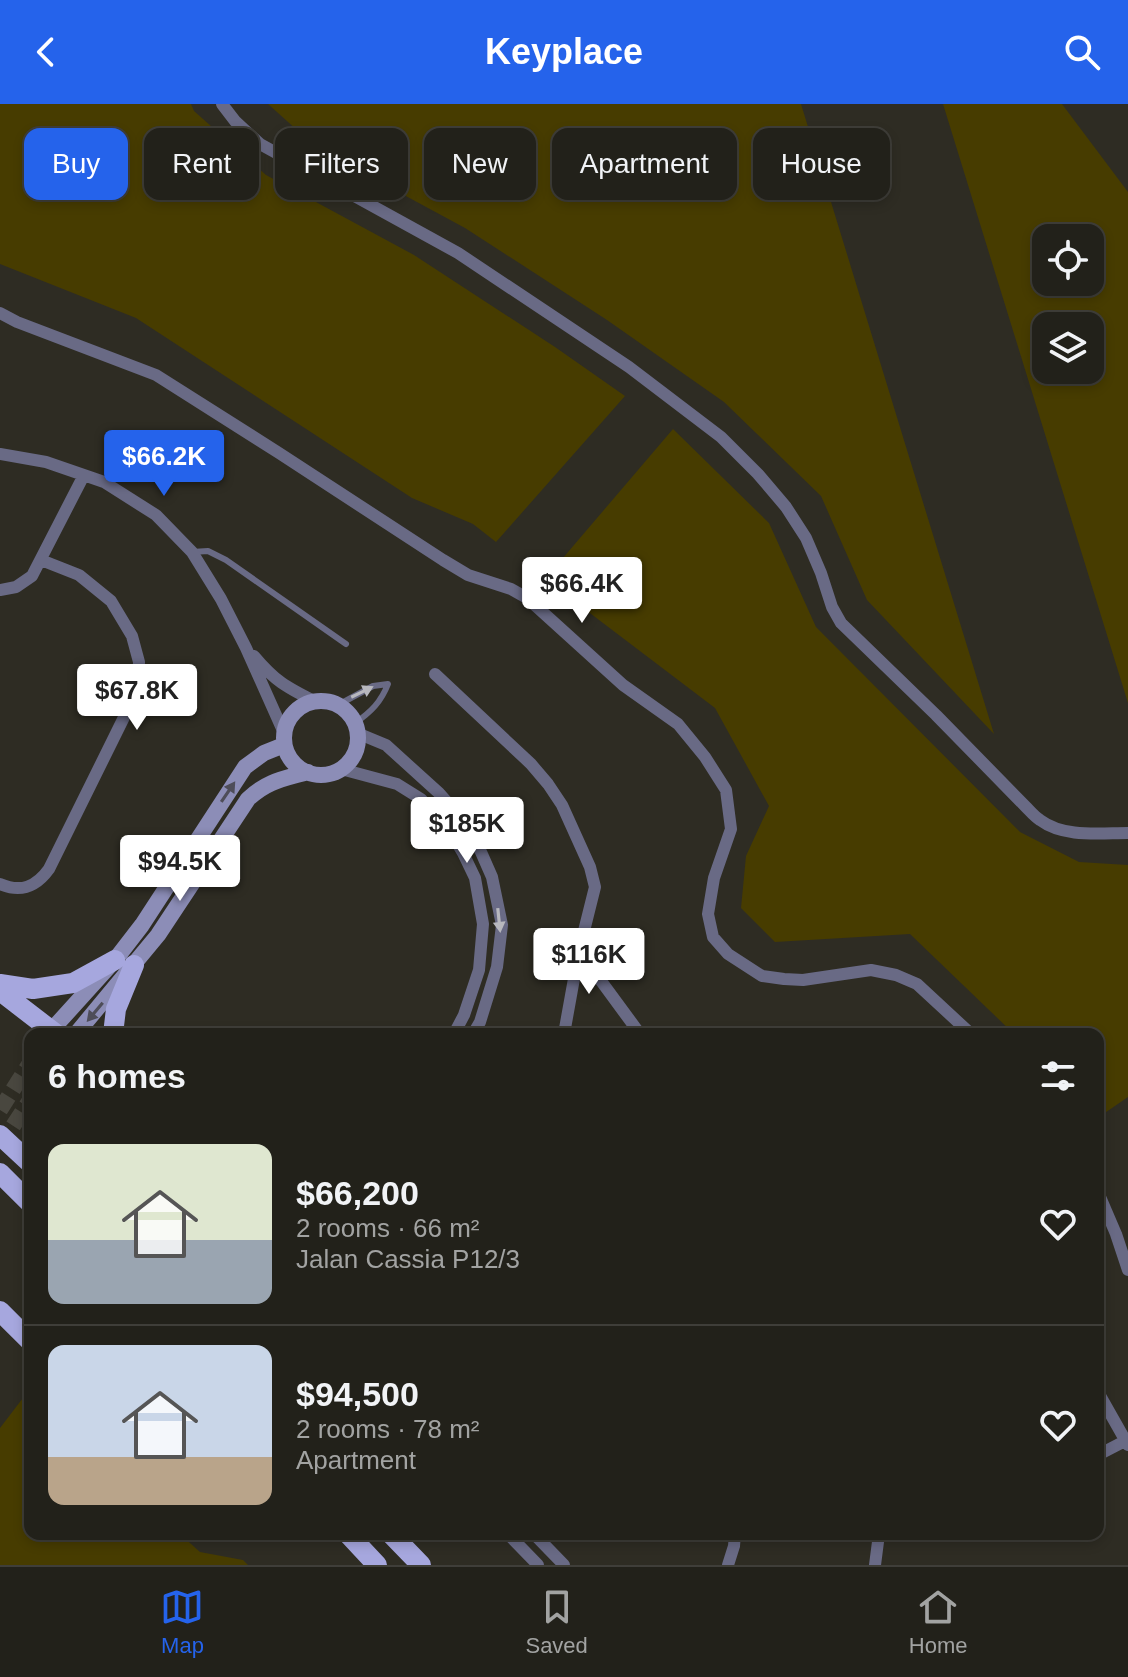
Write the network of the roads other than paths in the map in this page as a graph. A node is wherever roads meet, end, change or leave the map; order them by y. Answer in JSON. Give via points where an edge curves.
{"nodes":[{"id":1,"x":222,"y":104,"type":"edge"},
{"id":2,"x":0,"y":313,"type":"edge"},
{"id":3,"x":0,"y":454,"type":"edge"},
{"id":4,"x":84,"y":475,"type":"junction"},
{"id":5,"x":192,"y":552,"type":"junction"},
{"id":6,"x":41,"y":560,"type":"junction"},
{"id":7,"x":0,"y":590,"type":"edge"},
{"id":8,"x":346,"y":644,"type":"dead end"},
{"id":9,"x":246,"y":648,"type":"junction"},
{"id":10,"x":435,"y":674,"type":"dead end"},
{"id":11,"x":314,"y":701,"type":"junction"},
{"id":12,"x":338,"y":705,"type":"junction"},
{"id":13,"x":356,"y":728,"type":"junction"},
{"id":14,"x":284,"y":739,"type":"junction"},
{"id":15,"x":341,"y":769,"type":"junction"},
{"id":16,"x":308,"y":772,"type":"junction"},
{"id":17,"x":1128,"y":833,"type":"edge"},
{"id":18,"x":0,"y":884,"type":"edge"},
{"id":19,"x":579,"y":951,"type":"junction"},
{"id":20,"x":124,"y":962,"type":"junction"},
{"id":21,"x":0,"y":984,"type":"edge"},
{"id":22,"x":0,"y":991,"type":"edge"},
{"id":23,"x":46,"y":1028,"type":"edge"},
{"id":24,"x":57,"y":1028,"type":"edge"},
{"id":25,"x":80,"y":1028,"type":"edge"},
{"id":26,"x":114,"y":1028,"type":"edge"},
{"id":27,"x":457,"y":1028,"type":"edge"},
{"id":28,"x":476,"y":1028,"type":"edge"},
{"id":29,"x":565,"y":1028,"type":"edge"},
{"id":30,"x":636,"y":1028,"type":"edge"},
{"id":31,"x":965,"y":1028,"type":"edge"},
{"id":32,"x":0,"y":1135,"type":"edge"},
{"id":33,"x":24,"y":1157,"type":"edge"},
{"id":34,"x":0,"y":1173,"type":"edge"},
{"id":35,"x":24,"y":1197,"type":"edge"},
{"id":36,"x":1104,"y":1206,"type":"edge"},
{"id":37,"x":1128,"y":1270,"type":"edge"},
{"id":38,"x":0,"y":1311,"type":"edge"},
{"id":39,"x":24,"y":1335,"type":"edge"},
{"id":40,"x":1104,"y":1403,"type":"edge"},
{"id":41,"x":1127,"y":1443,"type":"edge"},
{"id":42,"x":1104,"y":1453,"type":"edge"},
{"id":43,"x":349,"y":1540,"type":"edge"},
{"id":44,"x":397,"y":1540,"type":"edge"},
{"id":45,"x":514,"y":1540,"type":"edge"},
{"id":46,"x":540,"y":1540,"type":"edge"},
{"id":47,"x":734,"y":1540,"type":"edge"},
{"id":48,"x":878,"y":1540,"type":"edge"},
{"id":49,"x":377,"y":1565,"type":"edge"},
{"id":50,"x":421,"y":1565,"type":"edge"},
{"id":51,"x":538,"y":1565,"type":"edge"},
{"id":52,"x":564,"y":1565,"type":"edge"},
{"id":53,"x":728,"y":1565,"type":"edge"},
{"id":54,"x":875,"y":1565,"type":"edge"}],
"edges":[{"from":1,"to":17,"type":"street","via":[[260,144],[458,253],[629,367],[721,437],[758,474],[806,538],[841,623],[1041,822],[1084,834]]},
{"from":2,"to":31,"type":"street","via":[[156,375],[443,560],[527,598],[623,685],[678,724],[726,790],[731,829],[708,914],[713,937],[728,954],[762,976],[784,979],[871,970],[896,975],[917,984]]},
{"from":3,"to":4,"type":"street"},
{"from":4,"to":5,"type":"street","via":[[156,515]]},
{"from":4,"to":6,"type":"street"},
{"from":5,"to":8,"type":"lane","via":[[208,551],[226,560]]},
{"from":5,"to":9,"type":"street"},
{"from":6,"to":7,"type":"street","via":[[32,576]]},
{"from":6,"to":18,"type":"street","via":[[79,575],[111,601],[132,636],[139,662],[138,689],[49,869],[22,889]]},
{"from":9,"to":11,"type":"street","via":[[283,685]]},
{"from":9,"to":14,"type":"street"},
{"from":10,"to":19,"type":"street","via":[[531,764],[562,805],[595,887]]},
{"from":11,"to":12,"type":"street"},
{"from":11,"to":14,"type":"street","via":[[297,709],[286,724]]},
{"from":12,"to":13,"type":"street"},
{"from":12,"to":13,"type":"lane","one_way":true,"via":[[388,684],[383,698]]},
{"from":13,"to":15,"type":"street","via":[[354,753]]},
{"from":13,"to":28,"type":"street","one_way":true,"via":[[386,745],[439,793],[462,819],[492,877],[502,925],[497,967]]},
{"from":14,"to":16,"type":"street","via":[[293,762]]},
{"from":20,"to":14,"type":"street","one_way":true,"via":[[142,925],[245,767]]},
{"from":15,"to":16,"type":"street","via":[[325,775]]},
{"from":15,"to":27,"type":"street","via":[[397,784],[421,799],[450,831],[475,878],[483,924],[479,970]]},
{"from":16,"to":20,"type":"street","via":[[273,781],[248,799],[158,935]]},
{"from":19,"to":29,"type":"street"},
{"from":19,"to":30,"type":"street"},
{"from":20,"to":21,"type":"main road","via":[[73,983],[33,989]]},
{"from":20,"to":24,"type":"street"},
{"from":20,"to":25,"type":"street","one_way":true},
{"from":20,"to":26,"type":"main road"},
{"from":22,"to":23,"type":"main road"},
{"from":32,"to":33,"type":"main road"},
{"from":34,"to":35,"type":"main road"},
{"from":36,"to":37,"type":"street"},
{"from":38,"to":39,"type":"main road"},
{"from":40,"to":41,"type":"street"},
{"from":41,"to":42,"type":"street"},
{"from":43,"to":49,"type":"main road"},
{"from":44,"to":50,"type":"main road"},
{"from":45,"to":51,"type":"street"},
{"from":46,"to":52,"type":"street"},
{"from":47,"to":53,"type":"street"},
{"from":48,"to":54,"type":"street"}]}
